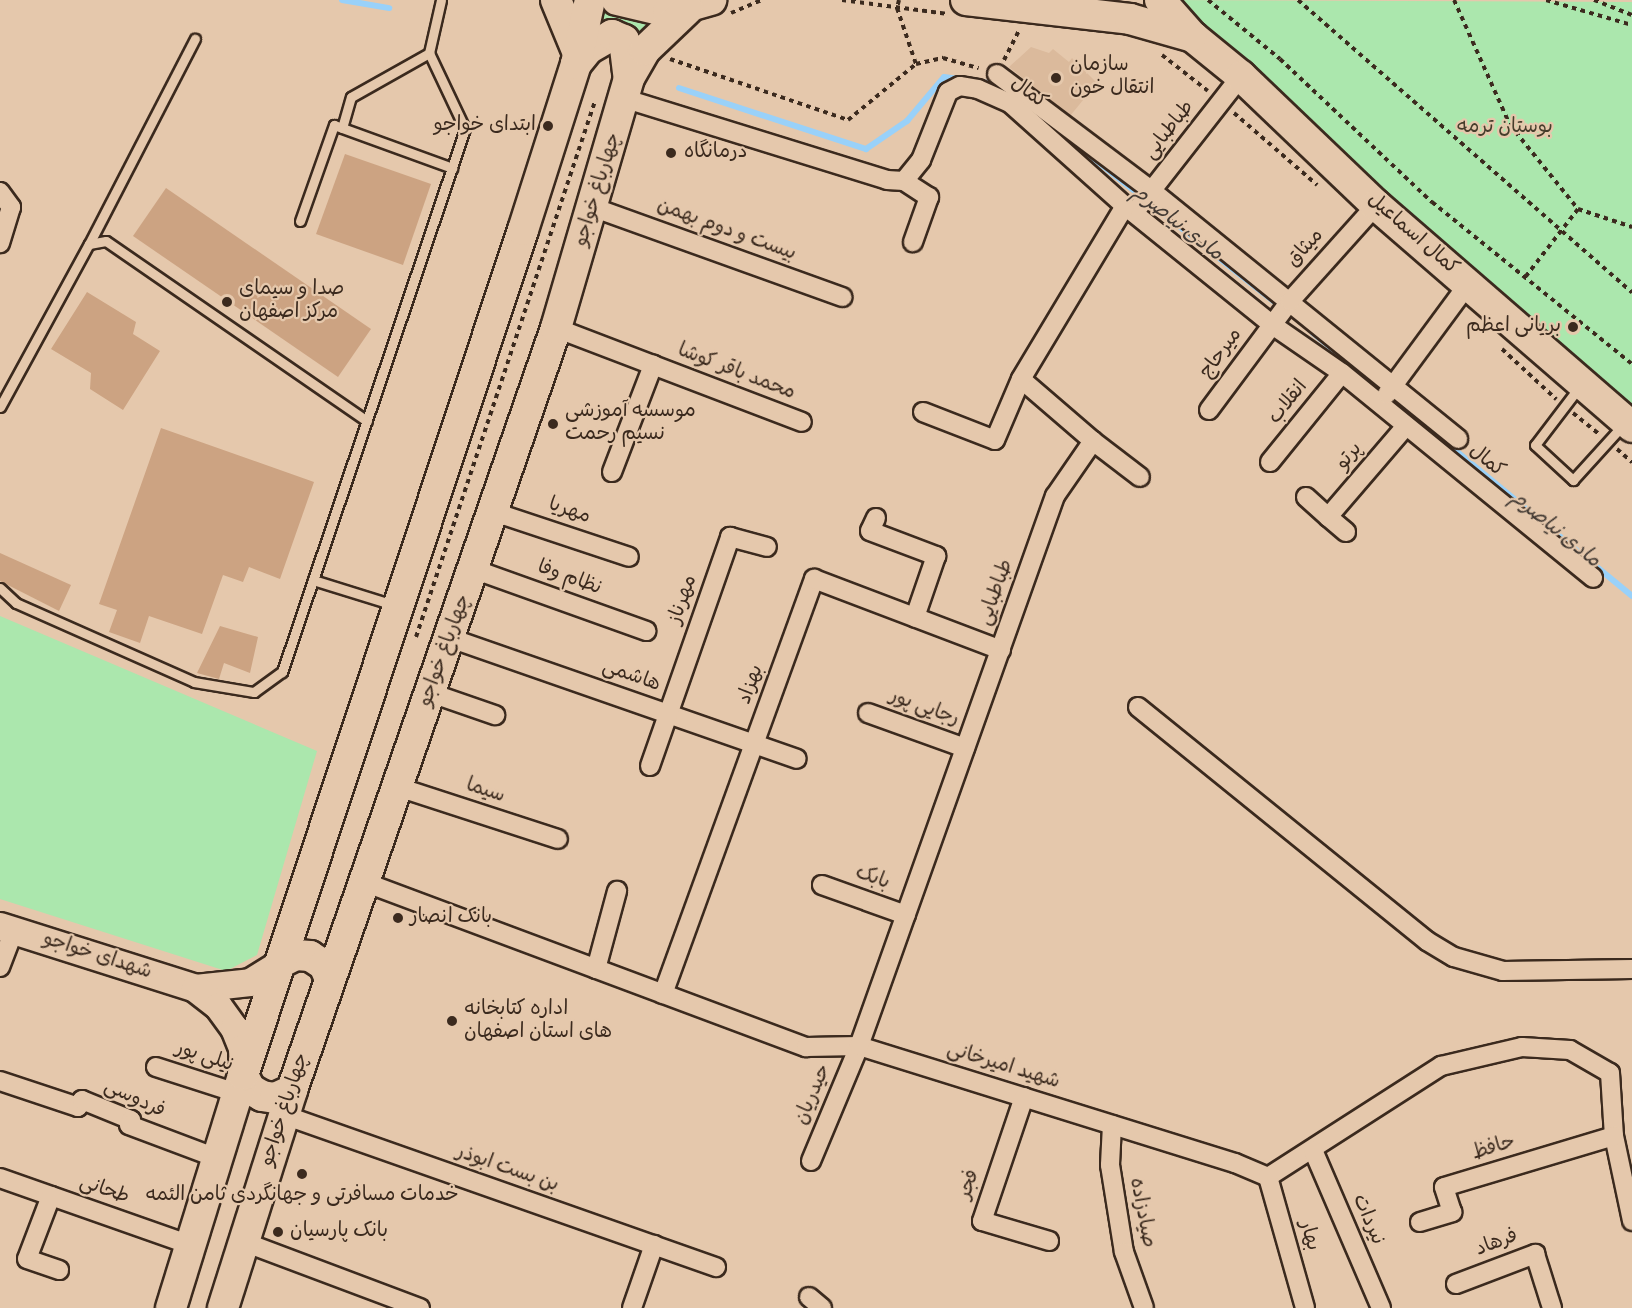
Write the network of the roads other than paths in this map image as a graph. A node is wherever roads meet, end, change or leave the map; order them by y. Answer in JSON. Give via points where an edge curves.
{"nodes":[{"id":1,"x":441,"y":0,"type":"edge"},
{"id":2,"x":556,"y":0,"type":"edge"},
{"id":3,"x":590,"y":0,"type":"edge"},
{"id":4,"x":617,"y":0,"type":"edge"},
{"id":5,"x":1160,"y":0,"type":"edge"},
{"id":6,"x":699,"y":5,"type":"edge"},
{"id":7,"x":988,"y":8,"type":"edge"},
{"id":8,"x":195,"y":39,"type":"dead end"},
{"id":9,"x":1196,"y":40,"type":"junction"},
{"id":10,"x":429,"y":53,"type":"junction"},
{"id":11,"x":577,"y":59,"type":"junction"},
{"id":12,"x":997,"y":74,"type":"road end"},
{"id":13,"x":1241,"y":76,"type":"junction"},
{"id":14,"x":628,"y":89,"type":"junction"},
{"id":15,"x":342,"y":128,"type":"junction"},
{"id":16,"x":452,"y":168,"type":"junction"},
{"id":17,"x":904,"y":181,"type":"junction"},
{"id":18,"x":1152,"y":190,"type":"junction"},
{"id":19,"x":0,"y":192,"type":"edge"},
{"id":20,"x":1376,"y":205,"type":"junction"},
{"id":21,"x":594,"y":208,"type":"junction"},
{"id":22,"x":1129,"y":209,"type":"junction"},
{"id":23,"x":300,"y":220,"type":"dead end"},
{"id":24,"x":913,"y":242,"type":"dead end"},
{"id":25,"x":0,"y":243,"type":"edge"},
{"id":26,"x":89,"y":244,"type":"junction"},
{"id":27,"x":1468,"y":284,"type":"junction"},
{"id":28,"x":842,"y":297,"type":"dead end"},
{"id":29,"x":1290,"y":301,"type":"junction"},
{"id":30,"x":1272,"y":324,"type":"junction"},
{"id":31,"x":556,"y":328,"type":"junction"},
{"id":32,"x":653,"y":365,"type":"junction"},
{"id":33,"x":1342,"y":373,"type":"junction"},
{"id":34,"x":1021,"y":379,"type":"junction"},
{"id":35,"x":1394,"y":385,"type":"junction"},
{"id":36,"x":1573,"y":396,"type":"junction"},
{"id":37,"x":1380,"y":404,"type":"junction"},
{"id":38,"x":0,"y":407,"type":"edge"},
{"id":39,"x":1209,"y":410,"type":"dead end"},
{"id":40,"x":923,"y":412,"type":"dead end"},
{"id":41,"x":367,"y":421,"type":"junction"},
{"id":42,"x":802,"y":422,"type":"dead end"},
{"id":43,"x":1406,"y":426,"type":"junction"},
{"id":44,"x":1622,"y":430,"type":"edge"},
{"id":45,"x":1458,"y":439,"type":"dead end"},
{"id":46,"x":1093,"y":441,"type":"junction"},
{"id":47,"x":1270,"y":462,"type":"dead end"},
{"id":48,"x":612,"y":472,"type":"dead end"},
{"id":49,"x":1140,"y":477,"type":"dead end"},
{"id":50,"x":1306,"y":497,"type":"dead end"},
{"id":51,"x":494,"y":512,"type":"junction"},
{"id":52,"x":1328,"y":517,"type":"junction"},
{"id":53,"x":876,"y":518,"type":"dead end"},
{"id":54,"x":1346,"y":532,"type":"dead end"},
{"id":55,"x":767,"y":547,"type":"dead end"},
{"id":56,"x":629,"y":557,"type":"dead end"},
{"id":57,"x":476,"y":570,"type":"junction"},
{"id":58,"x":1593,"y":578,"type":"dead end"},
{"id":59,"x":313,"y":580,"type":"junction"},
{"id":60,"x":0,"y":588,"type":"edge"},
{"id":61,"x":398,"y":607,"type":"junction"},
{"id":62,"x":915,"y":617,"type":"junction"},
{"id":63,"x":646,"y":631,"type":"dead end"},
{"id":64,"x":450,"y":638,"type":"junction"},
{"id":65,"x":1001,"y":650,"type":"junction"},
{"id":66,"x":431,"y":693,"type":"junction"},
{"id":67,"x":1138,"y":707,"type":"dead end"},
{"id":68,"x":668,"y":713,"type":"junction"},
{"id":69,"x":868,"y":713,"type":"dead end"},
{"id":70,"x":495,"y":715,"type":"dead end"},
{"id":71,"x":755,"y":743,"type":"junction"},
{"id":72,"x":966,"y":748,"type":"junction"},
{"id":73,"x":797,"y":759,"type":"dead end"},
{"id":74,"x":650,"y":766,"type":"dead end"},
{"id":75,"x":398,"y":787,"type":"junction"},
{"id":76,"x":558,"y":839,"type":"dead end"},
{"id":77,"x":364,"y":882,"type":"junction"},
{"id":78,"x":822,"y":885,"type":"dead end"},
{"id":79,"x":617,"y":891,"type":"dead end"},
{"id":80,"x":906,"y":915,"type":"junction"},
{"id":81,"x":7,"y":929,"type":"edge"},
{"id":82,"x":282,"y":962,"type":"junction"},
{"id":83,"x":0,"y":967,"type":"edge"},
{"id":84,"x":596,"y":969,"type":"junction"},
{"id":85,"x":1632,"y":969,"type":"edge"},
{"id":86,"x":330,"y":979,"type":"junction"},
{"id":87,"x":195,"y":988,"type":"junction"},
{"id":88,"x":663,"y":994,"type":"junction"},
{"id":89,"x":859,"y":1047,"type":"junction"},
{"id":90,"x":156,"y":1066,"type":"dead end"},
{"id":91,"x":0,"y":1081,"type":"edge"},
{"id":92,"x":240,"y":1084,"type":"junction"},
{"id":93,"x":1024,"y":1097,"type":"junction"},
{"id":94,"x":288,"y":1103,"type":"junction"},
{"id":95,"x":1112,"y":1125,"type":"junction"},
{"id":96,"x":1614,"y":1136,"type":"junction"},
{"id":97,"x":1313,"y":1150,"type":"junction"},
{"id":98,"x":217,"y":1158,"type":"junction"},
{"id":99,"x":811,"y":1161,"type":"dead end"},
{"id":100,"x":1268,"y":1177,"type":"junction"},
{"id":101,"x":0,"y":1178,"type":"edge"},
{"id":102,"x":51,"y":1196,"type":"junction"},
{"id":103,"x":1420,"y":1221,"type":"dead end"},
{"id":104,"x":1632,"y":1221,"type":"edge"},
{"id":105,"x":1049,"y":1241,"type":"dead end"},
{"id":106,"x":244,"y":1242,"type":"junction"},
{"id":107,"x":654,"y":1245,"type":"junction"},
{"id":108,"x":193,"y":1246,"type":"junction"},
{"id":109,"x":716,"y":1267,"type":"dead end"},
{"id":110,"x":59,"y":1270,"type":"dead end"},
{"id":111,"x":1456,"y":1284,"type":"dead end"},
{"id":112,"x":171,"y":1308,"type":"edge"},
{"id":113,"x":223,"y":1308,"type":"edge"},
{"id":114,"x":420,"y":1308,"type":"edge"},
{"id":115,"x":632,"y":1308,"type":"edge"},
{"id":116,"x":1143,"y":1308,"type":"edge"},
{"id":117,"x":1305,"y":1308,"type":"edge"},
{"id":118,"x":1381,"y":1308,"type":"edge"},
{"id":119,"x":1552,"y":1308,"type":"edge"}],
"edges":[{"from":1,"to":10,"type":"lane"},
{"from":2,"to":11,"type":"main road"},
{"from":3,"to":11,"type":"main road"},
{"from":4,"to":6,"type":"main road","via":[[647,11]]},
{"from":5,"to":9,"type":"main road","name":"کمال اسماعیل"},
{"from":6,"to":14,"type":"main road","name":"چهارباغ خواجو","via":[[645,50]]},
{"from":7,"to":9,"type":"main road","name":"کمال اسماعیل","via":[[1130,19],[1177,30]]},
{"from":8,"to":26,"type":"lane"},
{"from":9,"to":13,"type":"main road","name":"کمال اسماعیل"},
{"from":10,"to":15,"type":"lane","via":[[351,97]]},
{"from":10,"to":16,"type":"lane","via":[[465,129]]},
{"from":11,"to":14,"type":"main road","via":[[612,35],[624,40]]},
{"from":11,"to":61,"type":"main road"},
{"from":12,"to":18,"type":"street"},
{"from":13,"to":18,"type":"street","name":"طباطبایی"},
{"from":13,"to":20,"type":"main road","name":"کمال اسماعیل"},
{"from":14,"to":17,"type":"street","via":[[887,180]]},
{"from":14,"to":21,"type":"main road","name":"چهارباغ خواجو"},
{"from":15,"to":16,"type":"lane"},
{"from":15,"to":23,"type":"lane","via":[[334,125]]},
{"from":16,"to":41,"type":"lane"},
{"from":17,"to":22,"type":"street","name":"کمال","via":[[921,160],[940,104],[960,86],[1011,104]]},
{"from":17,"to":24,"type":"street","via":[[929,197]]},
{"from":18,"to":22,"type":"street","name":"طباطبایی"},
{"from":18,"to":29,"type":"street"},
{"from":19,"to":25,"type":"street","via":[[11,207]]},
{"from":20,"to":27,"type":"main road","name":"کمال اسماعیل"},
{"from":20,"to":29,"type":"street","name":"میثاق"},
{"from":21,"to":28,"type":"street","name":"بیست و دوم بهمن"},
{"from":21,"to":31,"type":"main road","name":"چهارباغ خواجو"},
{"from":22,"to":30,"type":"street","name":"کمال"},
{"from":22,"to":34,"type":"street","name":"طباطبایی"},
{"from":26,"to":38,"type":"lane"},
{"from":26,"to":41,"type":"lane","via":[[105,242]]},
{"from":27,"to":35,"type":"street"},
{"from":27,"to":36,"type":"main road","name":"کمال اسماعیل"},
{"from":29,"to":30,"type":"street","name":"میثاق"},
{"from":29,"to":35,"type":"street"},
{"from":30,"to":33,"type":"street","name":"کمال"},
{"from":30,"to":39,"type":"street","name":"میرحاج"},
{"from":31,"to":32,"type":"street","name":"محمد باقر کوشا"},
{"from":31,"to":51,"type":"main road","name":"چهارباغ خواجو"},
{"from":32,"to":42,"type":"street","name":"محمد باقر کوشا"},
{"from":32,"to":48,"type":"street","name":"محمد باقر کوشا"},
{"from":33,"to":37,"type":"street","name":"کمال"},
{"from":33,"to":47,"type":"street","name":"انقلاب"},
{"from":34,"to":40,"type":"street","name":"طباطبایی","via":[[995,440]]},
{"from":34,"to":46,"type":"street"},
{"from":35,"to":37,"type":"street"},
{"from":35,"to":45,"type":"street"},
{"from":36,"to":44,"type":"main road","name":"کمال اسماعیل"},
{"from":36,"to":44,"type":"lane","via":[[1535,445],[1573,480]]},
{"from":37,"to":43,"type":"street","name":"کمال"},
{"from":41,"to":59,"type":"lane"},
{"from":43,"to":52,"type":"street","name":"پرتو"},
{"from":43,"to":58,"type":"street","name":"کمال"},
{"from":46,"to":49,"type":"street"},
{"from":46,"to":65,"type":"street","name":"طباطبایی","via":[[1055,496]]},
{"from":50,"to":52,"type":"street"},
{"from":51,"to":56,"type":"street","name":"مهریا"},
{"from":51,"to":57,"type":"main road","name":"چهارباغ خواجو"},
{"from":52,"to":54,"type":"street"},
{"from":53,"to":62,"type":"street","via":[[870,531],[936,556]]},
{"from":55,"to":68,"type":"street","name":"مهرناز","via":[[730,537]]},
{"from":57,"to":63,"type":"street","name":"نظام وفا"},
{"from":57,"to":64,"type":"main road","name":"چهارباغ خواجو"},
{"from":59,"to":60,"type":"lane","via":[[282,672],[254,692],[194,682],[16,603]]},
{"from":59,"to":61,"type":"lane"},
{"from":61,"to":82,"type":"main road"},
{"from":62,"to":65,"type":"street","name":"بهزاد"},
{"from":62,"to":71,"type":"street","name":"بهزاد","via":[[814,579]]},
{"from":64,"to":66,"type":"main road","name":"چهارباغ خواجو"},
{"from":64,"to":68,"type":"street","name":"هاشمی"},
{"from":65,"to":72,"type":"street","name":"طباطبایی"},
{"from":66,"to":70,"type":"street"},
{"from":66,"to":75,"type":"main road","name":"چهارباغ خواجو"},
{"from":67,"to":85,"type":"street","via":[[1427,941],[1454,957],[1503,971]]},
{"from":68,"to":71,"type":"street","name":"هاشمی"},
{"from":68,"to":74,"type":"street"},
{"from":69,"to":72,"type":"street","name":"رجایی پور"},
{"from":71,"to":73,"type":"street","name":"هاشمی"},
{"from":71,"to":88,"type":"street","name":"بهزاد"},
{"from":72,"to":80,"type":"street","name":"طباطبایی"},
{"from":75,"to":76,"type":"street","name":"سیما"},
{"from":75,"to":77,"type":"main road","name":"چهارباغ خواجو"},
{"from":77,"to":84,"type":"street","name":"شهید امیرخانی"},
{"from":77,"to":86,"type":"main road","name":"چهارباغ خواجو"},
{"from":78,"to":80,"type":"street","name":"بابک"},
{"from":79,"to":84,"type":"street"},
{"from":80,"to":89,"type":"street","name":"طباطبایی"},
{"from":81,"to":83,"type":"street"},
{"from":81,"to":87,"type":"main road","name":"شهدای خواجو"},
{"from":82,"to":86,"type":"main road","via":[[296,955],[310,956],[324,965]]},
{"from":82,"to":87,"type":"main road","via":[[250,982]]},
{"from":82,"to":92,"type":"main road"},
{"from":84,"to":88,"type":"street","name":"شهید امیرخانی"},
{"from":86,"to":94,"type":"main road","name":"چهارباغ خواجو"},
{"from":87,"to":92,"type":"main road","via":[[218,1006],[234,1028],[242,1048]]},
{"from":88,"to":89,"type":"street","name":"شهید امیرخانی","via":[[806,1047]]},
{"from":89,"to":93,"type":"street","name":"شهید امیرخانی"},
{"from":89,"to":99,"type":"street","name":"حیدریان"},
{"from":90,"to":92,"type":"street","name":"نیلی پور"},
{"from":91,"to":98,"type":"street","name":"فردوسی","via":[[78,1107],[82,1100],[131,1120],[129,1125]]},
{"from":92,"to":94,"type":"main road","via":[[262,1096]]},
{"from":92,"to":98,"type":"main road"},
{"from":93,"to":95,"type":"street","name":"شهید امیرخانی"},
{"from":93,"to":105,"type":"street","name":"فجر","via":[[982,1221]]},
{"from":94,"to":106,"type":"main road","name":"چهارباغ خواجو"},
{"from":94,"to":107,"type":"street","name":"بن بست ابوذر"},
{"from":95,"to":100,"type":"street","name":"شهید امیرخانی"},
{"from":95,"to":116,"type":"street","name":"صیادزاده","via":[[1110,1165],[1124,1252]]},
{"from":96,"to":97,"type":"street","via":[[1610,1073],[1570,1050],[1522,1047],[1441,1066]]},
{"from":96,"to":103,"type":"street","name":"حافظ","via":[[1444,1187],[1452,1212]]},
{"from":96,"to":104,"type":"street"},
{"from":97,"to":100,"type":"street"},
{"from":97,"to":118,"type":"street","name":"نیردات"},
{"from":98,"to":108,"type":"main road"},
{"from":100,"to":117,"type":"street","name":"بهار"},
{"from":101,"to":102,"type":"street","name":"طحانی"},
{"from":102,"to":108,"type":"street","name":"طحانی"},
{"from":102,"to":110,"type":"street","via":[[27,1259]]},
{"from":106,"to":113,"type":"main road","name":"چهارباغ خواجو"},
{"from":106,"to":114,"type":"street"},
{"from":107,"to":109,"type":"street","name":"بن بست ابوذر"},
{"from":107,"to":115,"type":"street"},
{"from":108,"to":112,"type":"main road"},
{"from":111,"to":119,"type":"street","name":"فرهاد","via":[[1535,1254]]}]}
